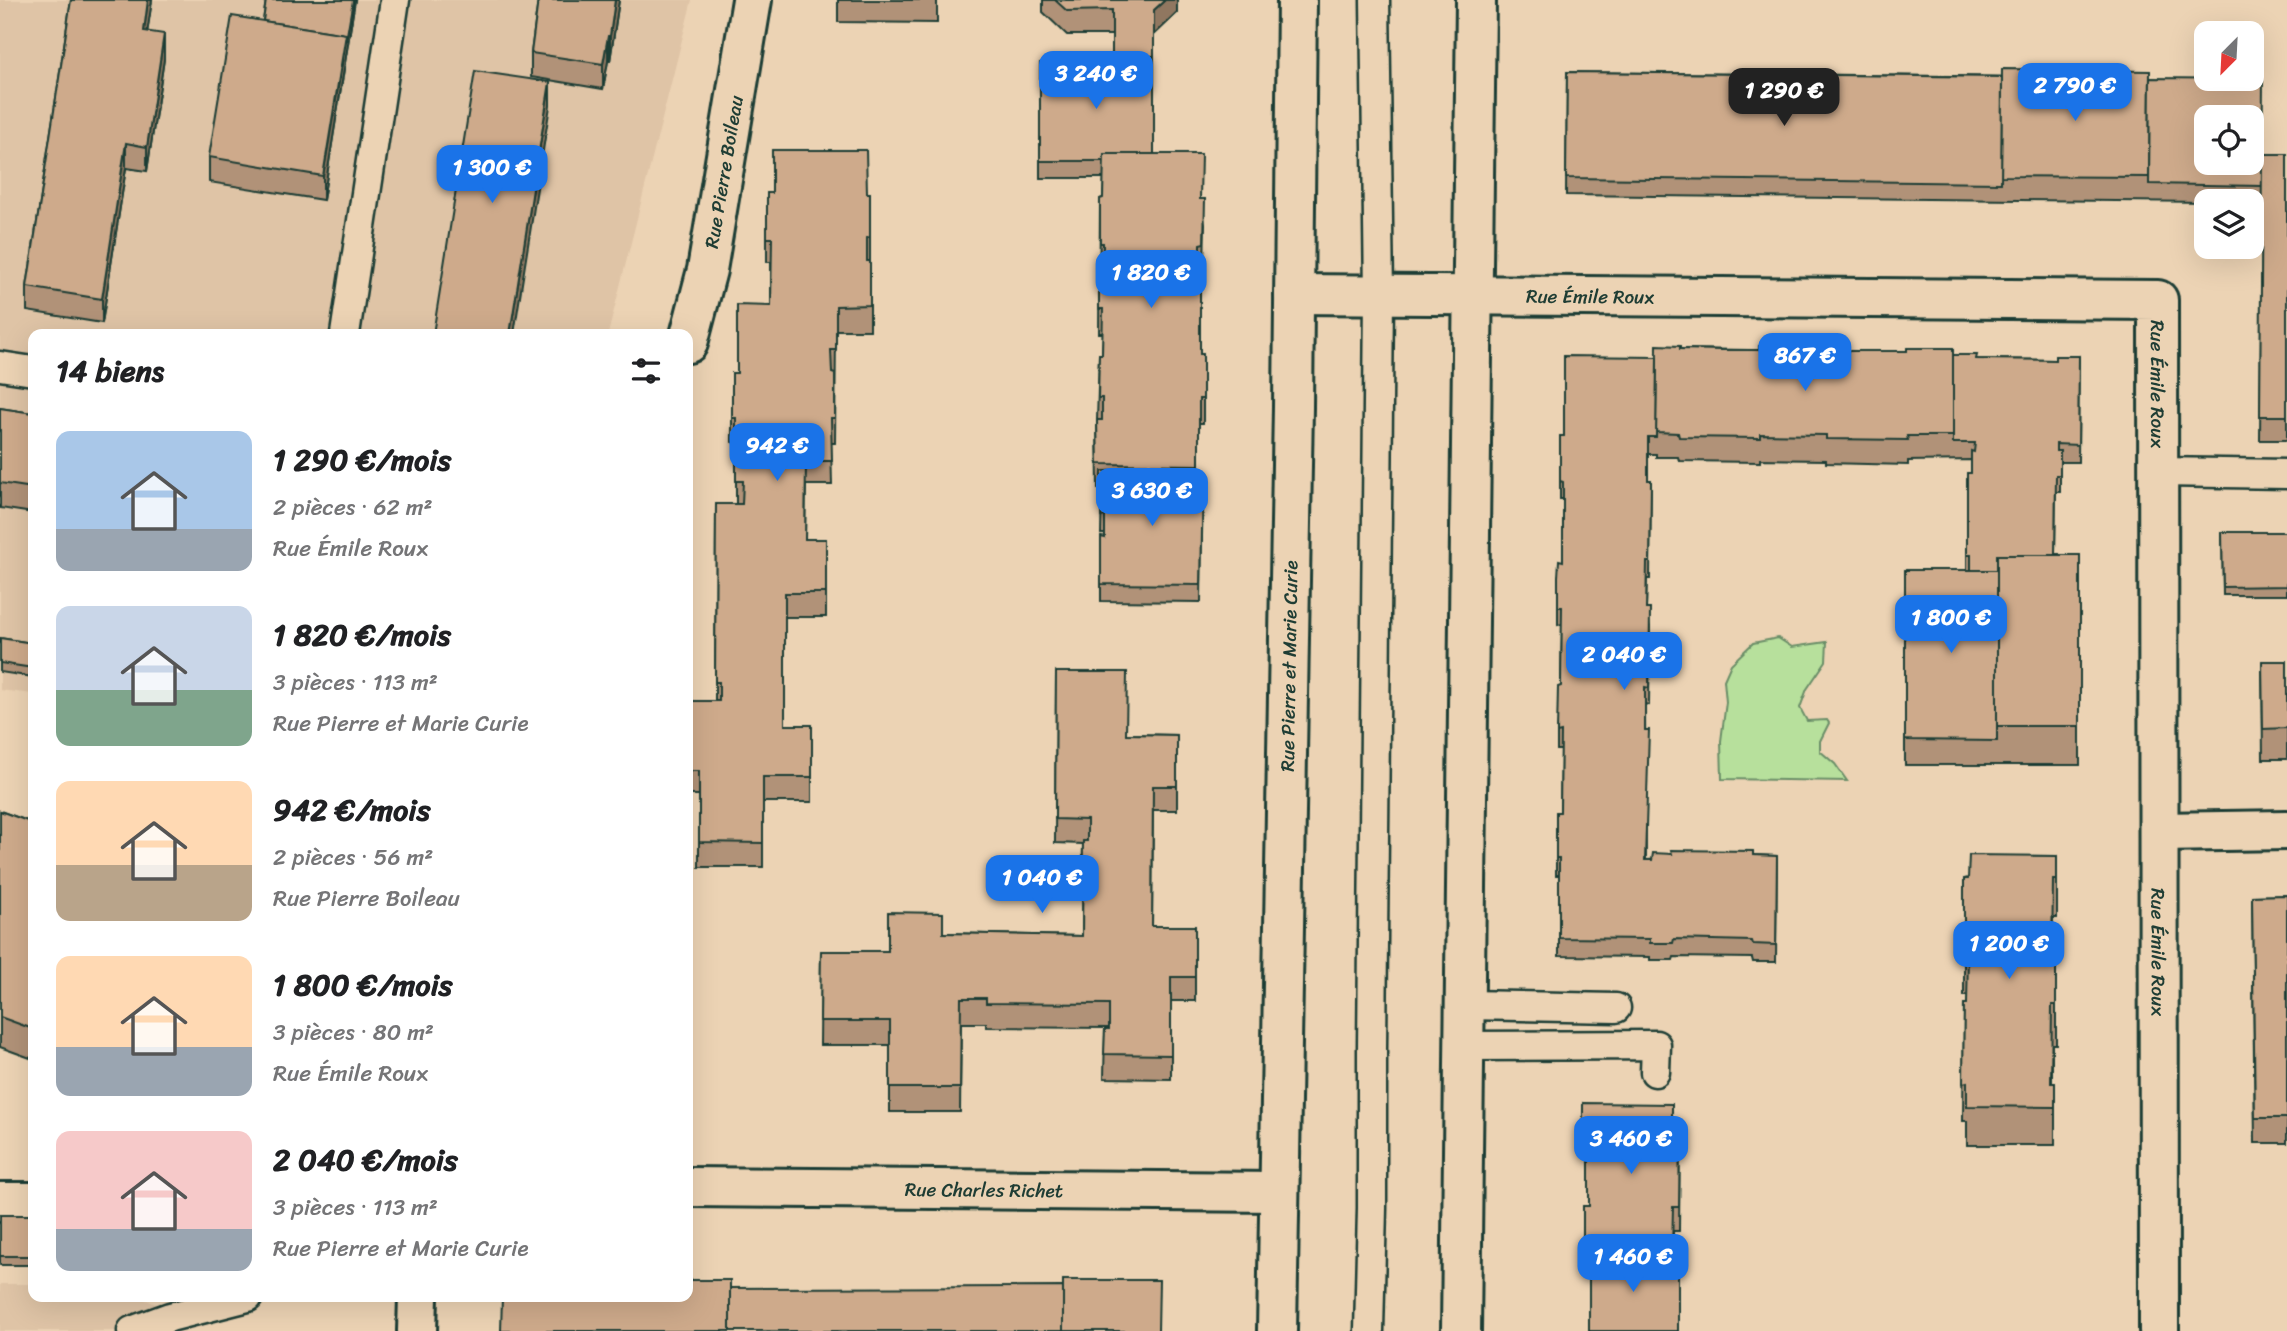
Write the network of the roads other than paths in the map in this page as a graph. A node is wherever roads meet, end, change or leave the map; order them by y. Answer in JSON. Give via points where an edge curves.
{"nodes":[{"id":1,"x":395,"y":0,"type":"edge"},
{"id":2,"x":752,"y":0,"type":"edge"},
{"id":3,"x":1297,"y":0,"type":"edge"},
{"id":4,"x":1376,"y":0,"type":"edge"},
{"id":5,"x":1476,"y":0,"type":"edge"},
{"id":6,"x":1294,"y":294,"type":"junction"},
{"id":7,"x":1379,"y":295,"type":"junction"},
{"id":8,"x":1473,"y":296,"type":"junction"},
{"id":9,"x":346,"y":329,"type":"edge"},
{"id":10,"x":692,"y":329,"type":"edge"},
{"id":11,"x":0,"y":366,"type":"edge"},
{"id":12,"x":28,"y":370,"type":"edge"},
{"id":13,"x":2159,"y":471,"type":"junction"},
{"id":14,"x":2287,"y":474,"type":"edge"},
{"id":15,"x":2287,"y":830,"type":"edge"},
{"id":16,"x":2159,"y":832,"type":"junction"},
{"id":17,"x":1466,"y":1005,"type":"junction"},
{"id":18,"x":1616,"y":1008,"type":"dead end"},
{"id":19,"x":1466,"y":1046,"type":"junction"},
{"id":20,"x":1655,"y":1072,"type":"dead end"},
{"id":21,"x":693,"y":1187,"type":"edge"},
{"id":22,"x":1279,"y":1192,"type":"junction"},
{"id":23,"x":0,"y":1202,"type":"edge"},
{"id":24,"x":28,"y":1202,"type":"edge"},
{"id":25,"x":228,"y":1302,"type":"edge"},
{"id":26,"x":418,"y":1302,"type":"edge"},
{"id":27,"x":132,"y":1331,"type":"edge"},
{"id":28,"x":417,"y":1331,"type":"edge"},
{"id":29,"x":1277,"y":1331,"type":"edge"},
{"id":30,"x":1369,"y":1331,"type":"edge"},
{"id":31,"x":1461,"y":1331,"type":"edge"},
{"id":32,"x":2159,"y":1331,"type":"edge"}],
"edges":[{"from":1,"to":9,"type":"lane"},
{"from":2,"to":10,"type":"street","name":"Rue Pierre Boileau","via":[[707,270]]},
{"from":3,"to":6,"type":"street","name":"Rue Pierre et Marie Curie"},
{"from":4,"to":7,"type":"lane"},
{"from":5,"to":8,"type":"street"},
{"from":6,"to":7,"type":"street","name":"Rue Émile Roux"},
{"from":6,"to":22,"type":"street","name":"Rue Pierre et Marie Curie"},
{"from":7,"to":8,"type":"street","name":"Rue Émile Roux"},
{"from":7,"to":30,"type":"lane"},
{"from":8,"to":13,"type":"street","name":"Rue Émile Roux","via":[[2158,300]]},
{"from":8,"to":17,"type":"street"},
{"from":11,"to":12,"type":"lane"},
{"from":13,"to":14,"type":"lane"},
{"from":13,"to":16,"type":"street","name":"Rue Émile Roux"},
{"from":15,"to":16,"type":"street"},
{"from":16,"to":32,"type":"street","name":"Rue Émile Roux"},
{"from":17,"to":18,"type":"lane"},
{"from":17,"to":19,"type":"street"},
{"from":19,"to":20,"type":"lane","via":[[1656,1045]]},
{"from":19,"to":31,"type":"street"},
{"from":21,"to":22,"type":"street","name":"Rue Charles Richet"},
{"from":22,"to":29,"type":"street","name":"Rue Pierre et Marie Curie"},
{"from":23,"to":24,"type":"street"},
{"from":25,"to":27,"type":"lane"},
{"from":26,"to":28,"type":"street"}]}
